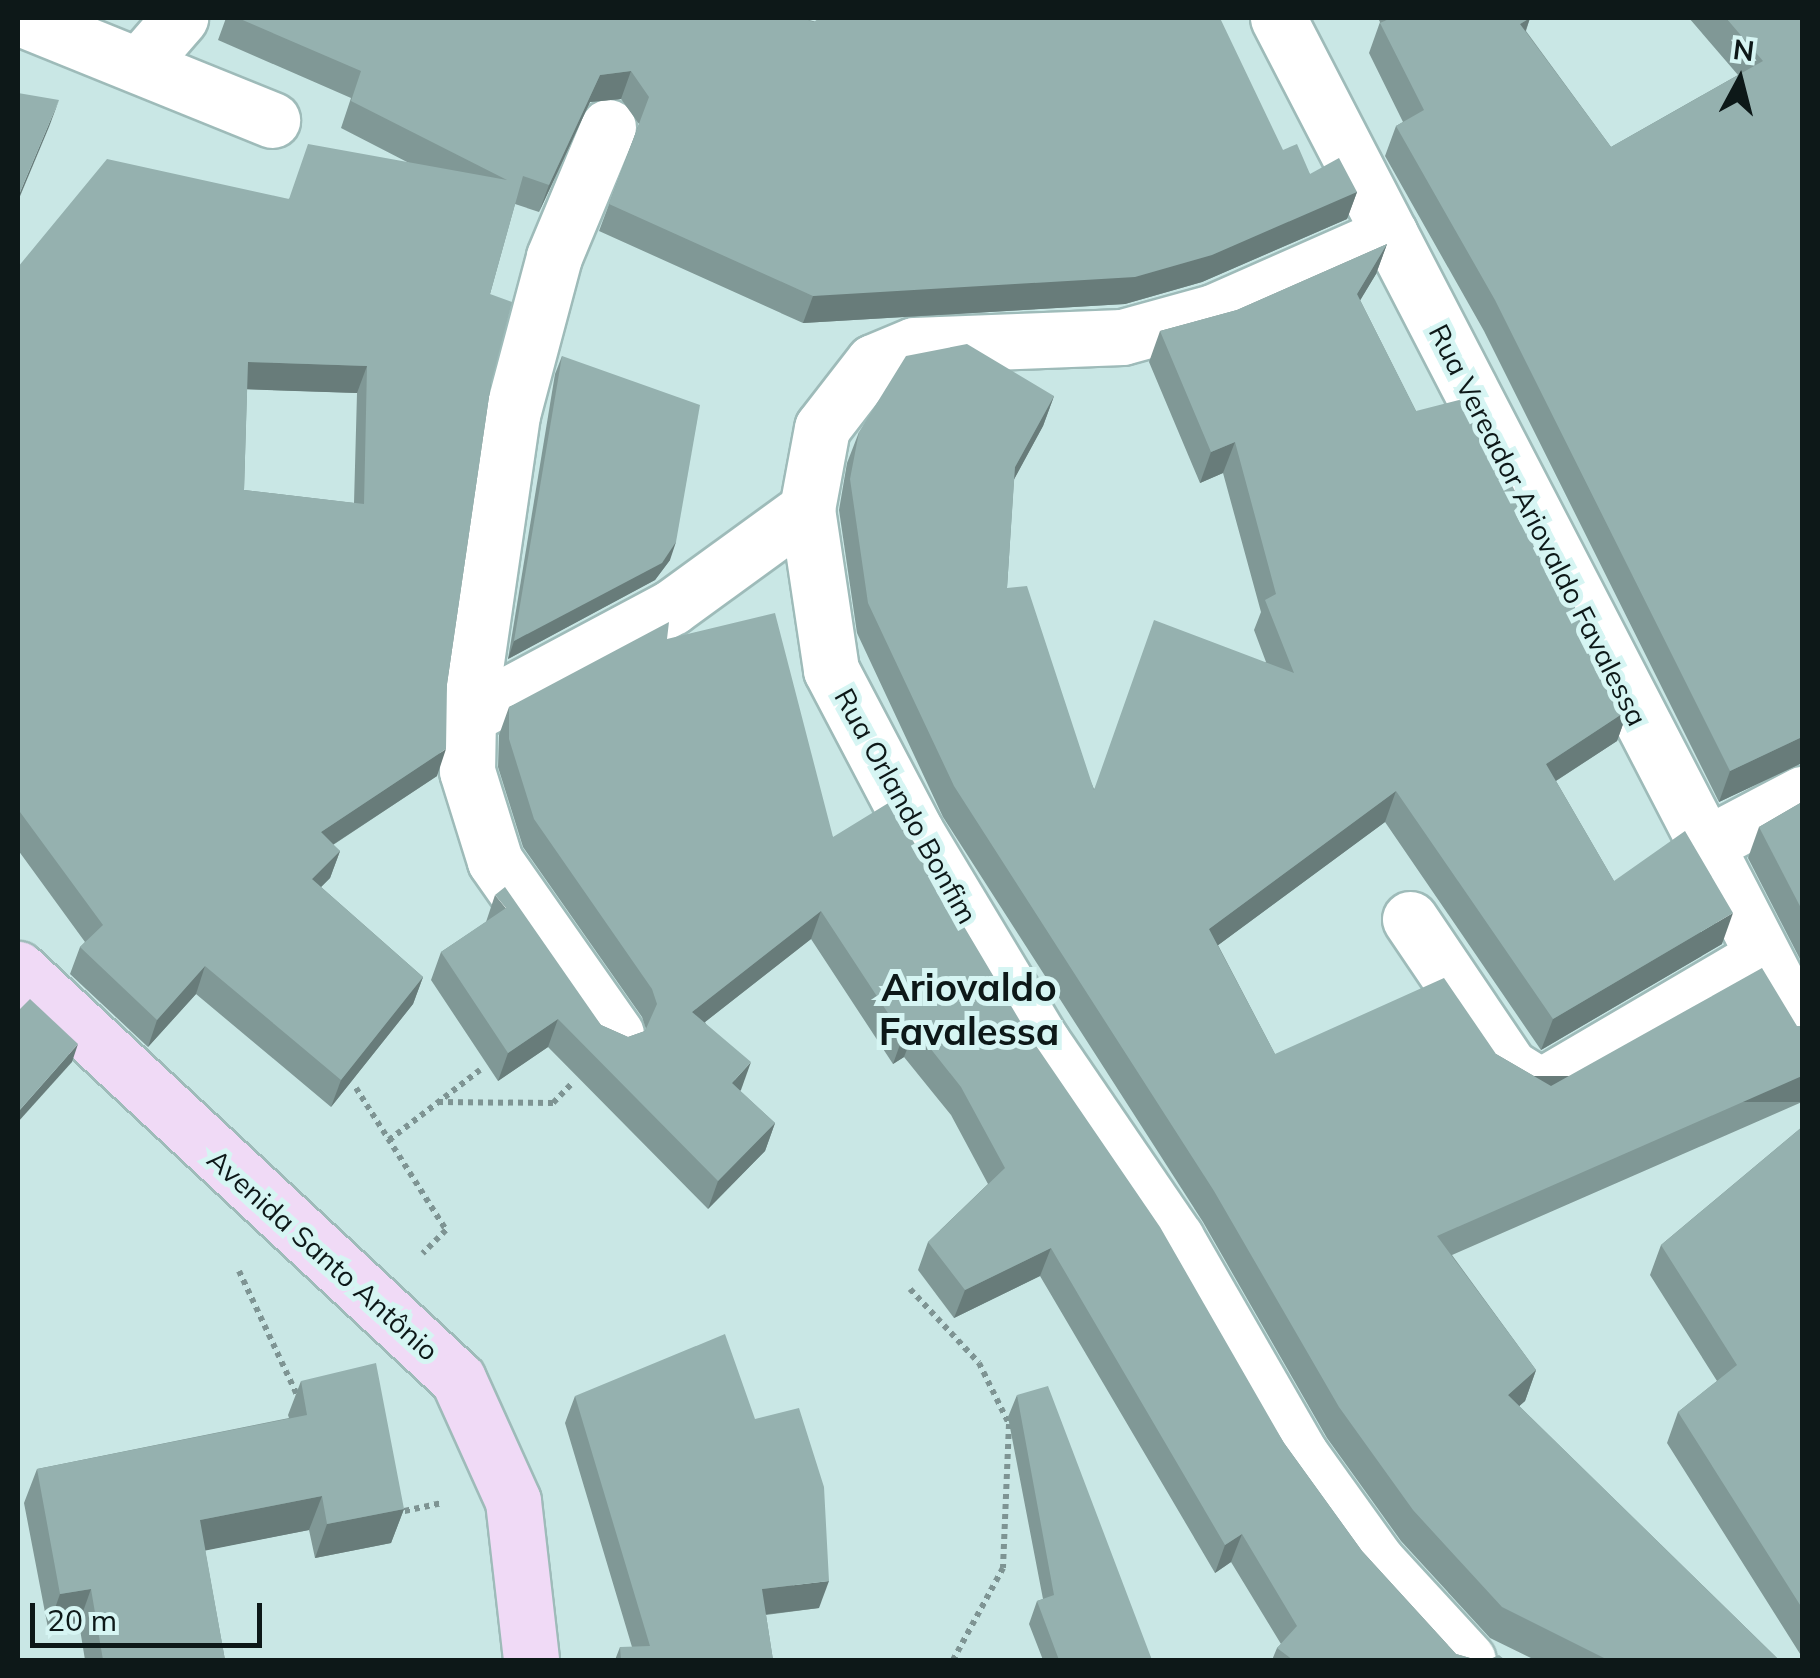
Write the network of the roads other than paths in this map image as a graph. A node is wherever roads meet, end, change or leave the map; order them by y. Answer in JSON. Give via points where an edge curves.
{"nodes":[{"id":1,"x":20,"y":18,"type":"edge"},
{"id":2,"x":180,"y":18,"type":"edge"},
{"id":3,"x":1278,"y":18,"type":"edge"},
{"id":4,"x":142,"y":63,"type":"junction"},
{"id":5,"x":272,"y":120,"type":"dead end"},
{"id":6,"x":608,"y":126,"type":"dead end"},
{"id":7,"x":1390,"y":234,"type":"junction"},
{"id":8,"x":808,"y":508,"type":"junction"},
{"id":9,"x":468,"y":716,"type":"junction"},
{"id":10,"x":1802,"y":794,"type":"edge"},
{"id":11,"x":1701,"y":847,"type":"junction"},
{"id":12,"x":1410,"y":919,"type":"dead end"},
{"id":13,"x":1760,"y":957,"type":"junction"},
{"id":14,"x":18,"y":969,"type":"edge"},
{"id":15,"x":1802,"y":1030,"type":"edge"},
{"id":16,"x":616,"y":1034,"type":"edge"},
{"id":17,"x":531,"y":1660,"type":"edge"},
{"id":18,"x":1468,"y":1660,"type":"edge"}],
"edges":[{"from":1,"to":4,"type":"street"},
{"from":2,"to":4,"type":"street"},
{"from":3,"to":7,"type":"street","name":"Rua Vereador Ariovaldo Favalessa"},
{"from":4,"to":5,"type":"street"},
{"from":6,"to":9,"type":"street","via":[[554,257],[512,416]]},
{"from":7,"to":8,"type":"street","name":"Rua Orlando Bonfim","via":[[1213,312],[1122,337],[914,345],[873,362],[822,428]]},
{"from":7,"to":11,"type":"street","name":"Rua Vereador Ariovaldo Favalessa"},
{"from":8,"to":9,"type":"street","via":[[672,607]]},
{"from":8,"to":18,"type":"street","name":"Rua Orlando Bonfim","via":[[832,670],[916,832],[1042,1043],[1176,1238],[1301,1454],[1377,1561]]},
{"from":9,"to":16,"type":"street","via":[[467,771],[495,861]]},
{"from":10,"to":11,"type":"street"},
{"from":11,"to":13,"type":"street","name":"Rua Vereador Ariovaldo Favalessa"},
{"from":12,"to":13,"type":"street","via":[[1510,1067],[1541,1086]]},
{"from":13,"to":15,"type":"street","name":"Rua Vereador Ariovaldo Favalessa"},
{"from":14,"to":17,"type":"street","name":"Avenida Santo Antônio","via":[[293,1230],[425,1343],[484,1422],[526,1561]]}]}
